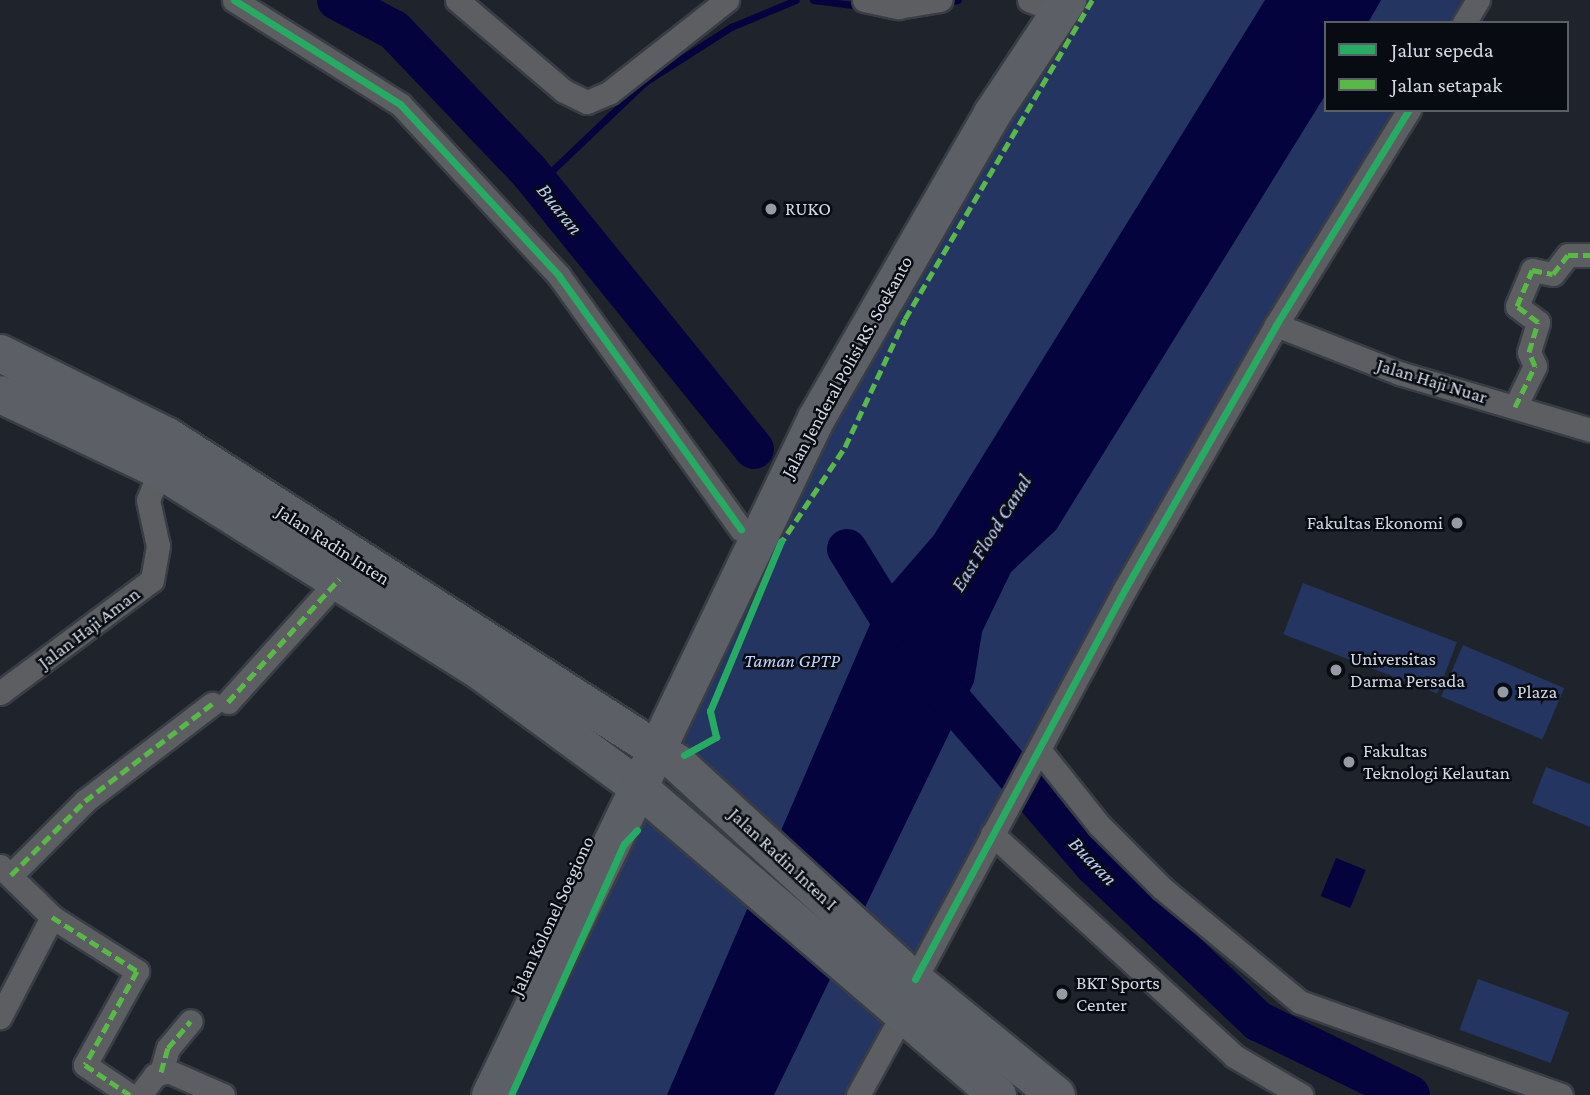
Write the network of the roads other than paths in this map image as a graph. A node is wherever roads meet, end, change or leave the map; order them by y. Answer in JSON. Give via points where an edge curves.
{"nodes":[{"id":1,"x":234,"y":0,"type":"edge"},
{"id":2,"x":457,"y":0,"type":"edge"},
{"id":3,"x":727,"y":0,"type":"edge"},
{"id":4,"x":864,"y":0,"type":"edge"},
{"id":5,"x":940,"y":0,"type":"edge"},
{"id":6,"x":1478,"y":0,"type":"edge"},
{"id":7,"x":1044,"y":1,"type":"edge"},
{"id":8,"x":1465,"y":21,"type":"edge"},
{"id":9,"x":1408,"y":112,"type":"edge"},
{"id":10,"x":1590,"y":255,"type":"edge"},
{"id":11,"x":1276,"y":325,"type":"junction"},
{"id":12,"x":0,"y":353,"type":"edge"},
{"id":13,"x":0,"y":394,"type":"edge"},
{"id":14,"x":812,"y":405,"type":"junction"},
{"id":15,"x":1515,"y":407,"type":"junction"},
{"id":16,"x":1590,"y":430,"type":"edge"},
{"id":17,"x":160,"y":470,"type":"junction"},
{"id":18,"x":752,"y":519,"type":"junction"},
{"id":19,"x":339,"y":579,"type":"junction"},
{"id":20,"x":0,"y":693,"type":"edge"},
{"id":21,"x":679,"y":699,"type":"junction"},
{"id":22,"x":648,"y":745,"type":"junction"},
{"id":23,"x":1034,"y":760,"type":"junction"},
{"id":24,"x":688,"y":772,"type":"junction"},
{"id":25,"x":629,"y":780,"type":"junction"},
{"id":26,"x":664,"y":811,"type":"junction"},
{"id":27,"x":998,"y":824,"type":"junction"},
{"id":28,"x":613,"y":834,"type":"junction"},
{"id":29,"x":5,"y":870,"type":"edge"},
{"id":30,"x":52,"y":917,"type":"junction"},
{"id":31,"x":910,"y":975,"type":"junction"},
{"id":32,"x":892,"y":1009,"type":"junction"},
{"id":33,"x":0,"y":1017,"type":"edge"},
{"id":34,"x":191,"y":1021,"type":"dead end"},
{"id":35,"x":161,"y":1072,"type":"junction"},
{"id":36,"x":130,"y":1095,"type":"edge"},
{"id":37,"x":140,"y":1095,"type":"edge"},
{"id":38,"x":223,"y":1095,"type":"edge"},
{"id":39,"x":470,"y":1095,"type":"edge"},
{"id":40,"x":490,"y":1095,"type":"edge"},
{"id":41,"x":858,"y":1095,"type":"edge"},
{"id":42,"x":997,"y":1095,"type":"edge"},
{"id":43,"x":1056,"y":1095,"type":"edge"},
{"id":44,"x":1301,"y":1095,"type":"edge"},
{"id":45,"x":1561,"y":1095,"type":"edge"}],
"edges":[{"from":1,"to":18,"type":"street","via":[[400,104],[559,276]]},
{"from":2,"to":3,"type":"street","via":[[564,90],[587,102],[610,92]]},
{"from":4,"to":5,"type":"street","via":[[898,8]]},
{"from":6,"to":8,"type":"street"},
{"from":7,"to":14,"type":"main road","name":"Jalan Jenderal Polisi RS. Soekanto","via":[[1002,67]]},
{"from":7,"to":14,"type":"main road","name":"Jalan Jenderal Polisi RS. Soekanto","via":[[992,113]]},
{"from":9,"to":11,"type":"street"},
{"from":10,"to":15,"type":"street","via":[[1568,255],[1553,274],[1530,273],[1517,306],[1538,322],[1528,352],[1535,366]]},
{"from":11,"to":15,"type":"street","name":"Jalan Haji Nuar","via":[[1399,373]]},
{"from":11,"to":23,"type":"street"},
{"from":12,"to":22,"type":"main road","name":"Jalan Radin Inten","via":[[167,436]]},
{"from":13,"to":17,"type":"main road","name":"Jalan Radin Inten"},
{"from":14,"to":18,"type":"main road","name":"Jalan Jenderal Polisi RS. Soekanto"},
{"from":15,"to":16,"type":"street","name":"Jalan Haji Nuar"},
{"from":17,"to":19,"type":"main road","name":"Jalan Radin Inten"},
{"from":17,"to":20,"type":"street","name":"Jalan Haji Aman","via":[[148,500],[158,546],[152,580]]},
{"from":18,"to":21,"type":"main road","name":"Jalan Jenderal Polisi RS. Soekanto"},
{"from":18,"to":22,"type":"main road","name":"Jalan Jenderal Polisi RS. Soekanto"},
{"from":19,"to":25,"type":"main road","name":"Jalan Radin Inten"},
{"from":19,"to":29,"type":"street","via":[[220,703],[85,801]]},
{"from":21,"to":22,"type":"main road","name":"Jalan Jenderal Polisi RS. Soekanto"},
{"from":21,"to":24,"type":"main road"},
{"from":22,"to":24,"type":"main road","name":"Jalan Radin Inten I"},
{"from":22,"to":25,"type":"main road","name":"Jalan Kolonel Soegiono"},
{"from":23,"to":27,"type":"street"},
{"from":23,"to":45,"type":"street","via":[[1162,888],[1300,1002]]},
{"from":24,"to":31,"type":"main road","name":"Jalan Radin Inten I"},
{"from":25,"to":26,"type":"main road","name":"Jalan Radin Inten I"},
{"from":25,"to":28,"type":"main road","name":"Jalan Kolonel Soegiono"},
{"from":25,"to":39,"type":"main road","name":"Jalan Kolonel Soegiono"},
{"from":26,"to":28,"type":"main road","via":[[651,810]]},
{"from":26,"to":32,"type":"main road","name":"Jalan Radin Inten I"},
{"from":27,"to":31,"type":"street"},
{"from":27,"to":44,"type":"street","via":[[1234,1056]]},
{"from":28,"to":40,"type":"main road","name":"Jalan Kolonel Soegiono"},
{"from":29,"to":30,"type":"street"},
{"from":30,"to":33,"type":"street"},
{"from":30,"to":36,"type":"street","via":[[137,971],[85,1065]]},
{"from":31,"to":43,"type":"main road","name":"Jalan Radin Inten I"},
{"from":32,"to":41,"type":"street"},
{"from":32,"to":42,"type":"main road","name":"Jalan Radin Inten I"},
{"from":34,"to":35,"type":"street","via":[[168,1048]]},
{"from":35,"to":37,"type":"street"},
{"from":35,"to":38,"type":"street"}]}
